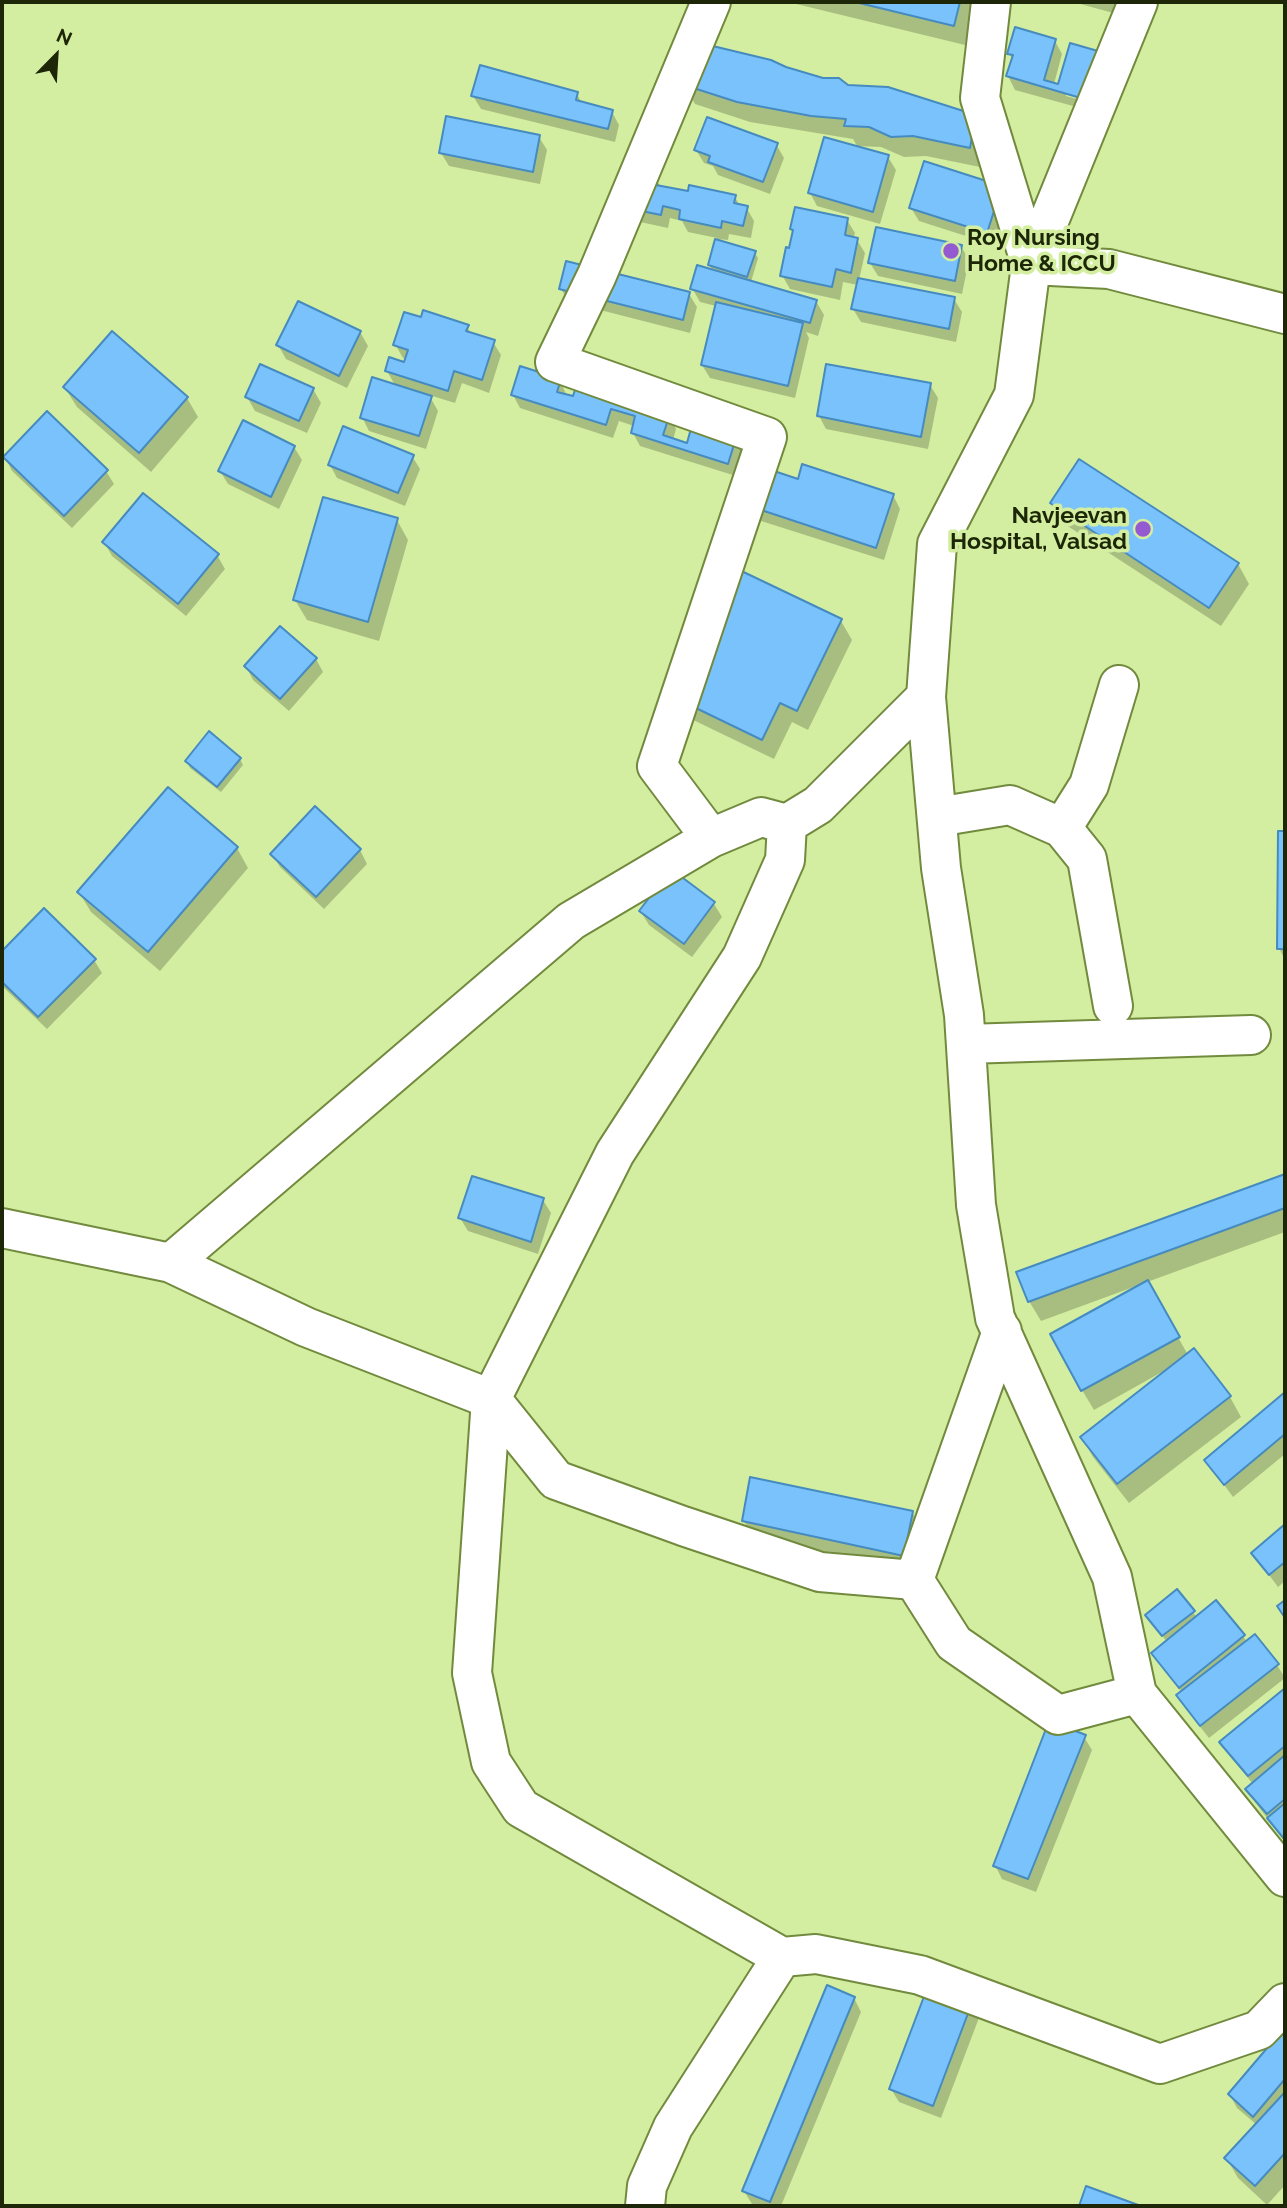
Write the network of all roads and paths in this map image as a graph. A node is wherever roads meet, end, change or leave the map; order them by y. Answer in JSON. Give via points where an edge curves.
{"nodes":[{"id":1,"x":711,"y":2,"type":"edge"},
{"id":2,"x":991,"y":2,"type":"edge"},
{"id":3,"x":1138,"y":2,"type":"edge"},
{"id":4,"x":1031,"y":265,"type":"junction"},
{"id":5,"x":1285,"y":314,"type":"edge"},
{"id":6,"x":1119,"y":685,"type":"dead end"},
{"id":7,"x":926,"y":697,"type":"junction"},
{"id":8,"x":937,"y":817,"type":"junction"},
{"id":9,"x":787,"y":824,"type":"junction"},
{"id":10,"x":1062,"y":828,"type":"junction"},
{"id":11,"x":711,"y":838,"type":"junction"},
{"id":12,"x":1113,"y":1006,"type":"dead end"},
{"id":13,"x":1251,"y":1034,"type":"dead end"},
{"id":14,"x":966,"y":1044,"type":"junction"},
{"id":15,"x":2,"y":1228,"type":"edge"},
{"id":16,"x":171,"y":1264,"type":"junction"},
{"id":17,"x":1002,"y":1331,"type":"junction"},
{"id":18,"x":491,"y":1399,"type":"junction"},
{"id":19,"x":914,"y":1580,"type":"junction"},
{"id":20,"x":1138,"y":1694,"type":"junction"},
{"id":21,"x":1285,"y":1877,"type":"edge"},
{"id":22,"x":782,"y":1957,"type":"junction"},
{"id":23,"x":1285,"y":2003,"type":"edge"},
{"id":24,"x":645,"y":2206,"type":"edge"}],
"edges":[{"from":1,"to":11,"type":"street","via":[[597,275],[555,362],[767,437],[657,766]]},
{"from":2,"to":4,"type":"street","via":[[980,99]]},
{"from":3,"to":4,"type":"street"},
{"from":4,"to":5,"type":"street","via":[[1109,269]]},
{"from":4,"to":7,"type":"street","via":[[1014,395],[937,544]]},
{"from":6,"to":10,"type":"street","via":[[1089,785]]},
{"from":7,"to":8,"type":"street"},
{"from":7,"to":9,"type":"street","via":[[818,805]]},
{"from":8,"to":10,"type":"street","via":[[1010,805]]},
{"from":8,"to":14,"type":"street"},
{"from":9,"to":11,"type":"street","via":[[761,817]]},
{"from":9,"to":18,"type":"street","via":[[785,860],[742,957],[615,1153]]},
{"from":10,"to":12,"type":"street","via":[[1087,859]]},
{"from":11,"to":16,"type":"street","via":[[571,922]]},
{"from":13,"to":14,"type":"street"},
{"from":14,"to":17,"type":"street","via":[[976,1205],[995,1318]]},
{"from":15,"to":16,"type":"street"},
{"from":16,"to":18,"type":"street","via":[[306,1327]]},
{"from":17,"to":19,"type":"street"},
{"from":17,"to":20,"type":"street","via":[[1112,1577]]},
{"from":18,"to":19,"type":"street","via":[[556,1480],[820,1572]]},
{"from":18,"to":22,"type":"street","via":[[472,1673],[491,1762],[521,1808]]},
{"from":19,"to":20,"type":"street","via":[[954,1643],[1058,1715]]},
{"from":20,"to":21,"type":"street"},
{"from":22,"to":23,"type":"street","via":[[816,1954],[920,1975],[1160,2063],[1259,2031]]},
{"from":22,"to":24,"type":"street","via":[[673,2127],[647,2186]]}]}
